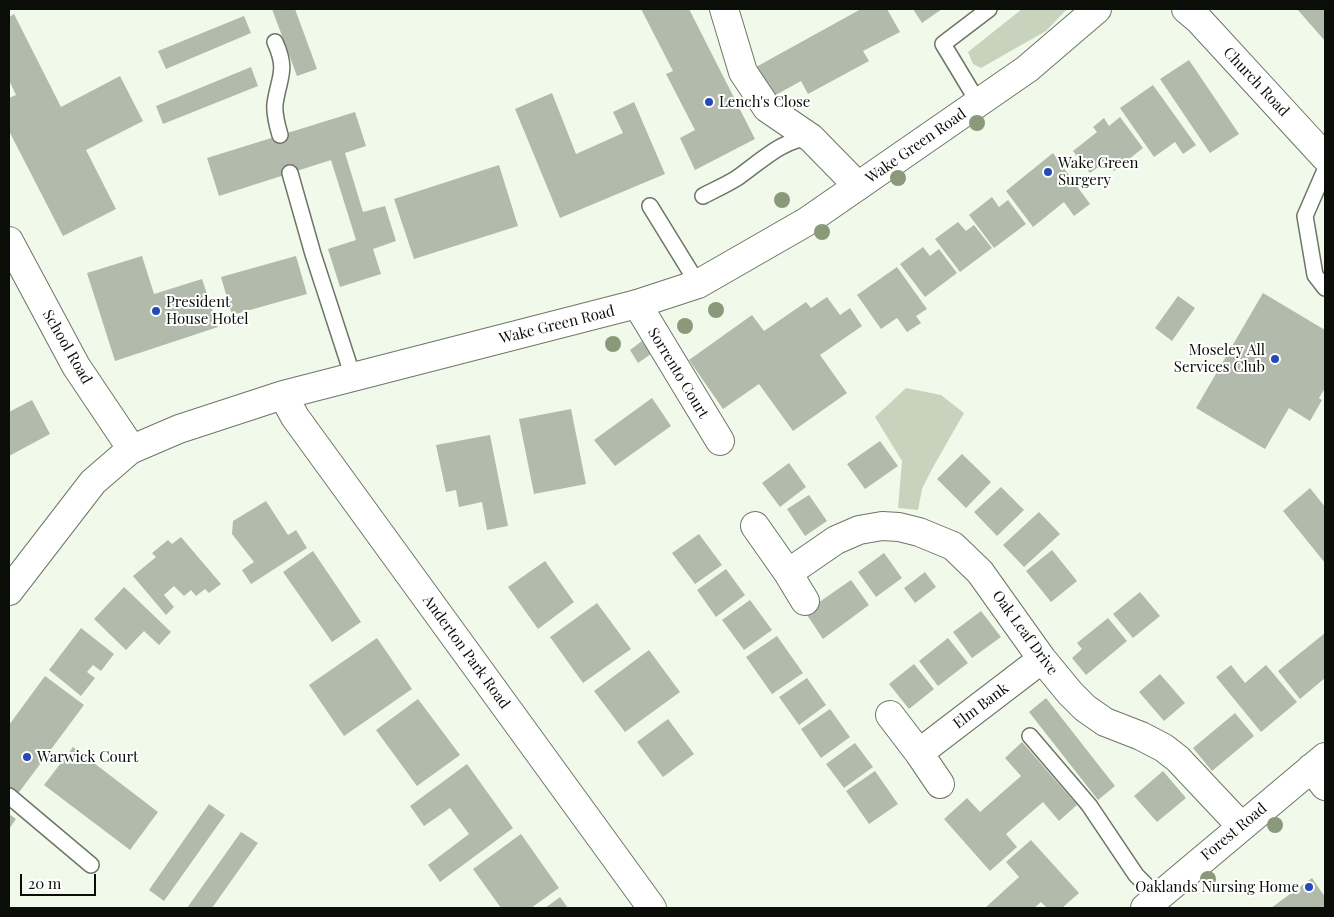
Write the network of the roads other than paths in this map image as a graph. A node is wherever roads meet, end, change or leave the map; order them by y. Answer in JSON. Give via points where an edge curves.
{"nodes":[{"id":1,"x":724,"y":9,"type":"edge"},
{"id":2,"x":989,"y":9,"type":"edge"},
{"id":3,"x":1097,"y":9,"type":"edge"},
{"id":4,"x":1186,"y":9,"type":"edge"},
{"id":5,"x":275,"y":42,"type":"dead end"},
{"id":6,"x":978,"y":102,"type":"junction"},
{"id":7,"x":280,"y":135,"type":"dead end"},
{"id":8,"x":811,"y":138,"type":"junction"},
{"id":9,"x":1325,"y":157,"type":"edge"},
{"id":10,"x":1325,"y":170,"type":"edge"},
{"id":11,"x":290,"y":173,"type":"dead end"},
{"id":12,"x":858,"y":186,"type":"junction"},
{"id":13,"x":703,"y":196,"type":"dead end"},
{"id":14,"x":650,"y":206,"type":"dead end"},
{"id":15,"x":9,"y":241,"type":"edge"},
{"id":16,"x":698,"y":284,"type":"junction"},
{"id":17,"x":1325,"y":288,"type":"edge"},
{"id":18,"x":637,"y":304,"type":"junction"},
{"id":19,"x":353,"y":377,"type":"junction"},
{"id":20,"x":283,"y":395,"type":"junction"},
{"id":21,"x":720,"y":441,"type":"dead end"},
{"id":22,"x":130,"y":450,"type":"junction"},
{"id":23,"x":755,"y":526,"type":"dead end"},
{"id":24,"x":788,"y":573,"type":"junction"},
{"id":25,"x":9,"y":591,"type":"edge"},
{"id":26,"x":805,"y":601,"type":"dead end"},
{"id":27,"x":1042,"y":659,"type":"junction"},
{"id":28,"x":890,"y":715,"type":"dead end"},
{"id":29,"x":1030,"y":736,"type":"dead end"},
{"id":30,"x":920,"y":753,"type":"junction"},
{"id":31,"x":1321,"y":770,"type":"edge"},
{"id":32,"x":940,"y":784,"type":"dead end"},
{"id":33,"x":9,"y":796,"type":"edge"},
{"id":34,"x":1241,"y":826,"type":"junction"},
{"id":35,"x":91,"y":865,"type":"dead end"},
{"id":36,"x":1151,"y":903,"type":"edge"},
{"id":37,"x":652,"y":908,"type":"edge"}],
"edges":[{"from":1,"to":8,"type":"street","via":[[743,72],[767,108]]},
{"from":2,"to":6,"type":"lane","via":[[943,44]]},
{"from":3,"to":6,"type":"street","name":"Wake Green Road","via":[[1027,68]]},
{"from":4,"to":9,"type":"street","name":"Church Road"},
{"from":5,"to":7,"type":"lane","via":[[282,63],[275,104]]},
{"from":6,"to":12,"type":"street","name":"Wake Green Road"},
{"from":8,"to":12,"type":"street"},
{"from":8,"to":13,"type":"lane","via":[[789,142],[735,180]]},
{"from":10,"to":17,"type":"lane","via":[[1305,216],[1315,275]]},
{"from":11,"to":19,"type":"lane"},
{"from":12,"to":16,"type":"street","name":"Wake Green Road","via":[[806,222]]},
{"from":14,"to":16,"type":"lane"},
{"from":15,"to":22,"type":"street","name":"School Road","via":[[76,366]]},
{"from":16,"to":18,"type":"street","name":"Wake Green Road"},
{"from":18,"to":19,"type":"street","name":"Wake Green Road"},
{"from":18,"to":21,"type":"street","name":"Sorrento Court"},
{"from":19,"to":20,"type":"street","name":"Wake Green Road"},
{"from":20,"to":22,"type":"street","name":"Wake Green Road"},
{"from":20,"to":37,"type":"street","name":"Anderton Park Road","via":[[295,417]]},
{"from":22,"to":25,"type":"street","name":"Wake Green Road","via":[[93,482]]},
{"from":23,"to":24,"type":"street"},
{"from":24,"to":26,"type":"street"},
{"from":24,"to":27,"type":"street","name":"Oak Leaf Drive","via":[[836,540],[859,530],[882,526],[919,532],[953,546],[980,572]]},
{"from":27,"to":30,"type":"street","name":"Elm Bank"},
{"from":27,"to":34,"type":"street","name":"Oak Leaf Drive","via":[[1085,708],[1105,722],[1164,748],[1178,759]]},
{"from":28,"to":30,"type":"street"},
{"from":29,"to":36,"type":"lane","via":[[1089,805]]},
{"from":30,"to":32,"type":"street"},
{"from":31,"to":34,"type":"street","name":"Forest Road"},
{"from":33,"to":35,"type":"lane"},
{"from":34,"to":36,"type":"street","name":"Forest Road"}]}
